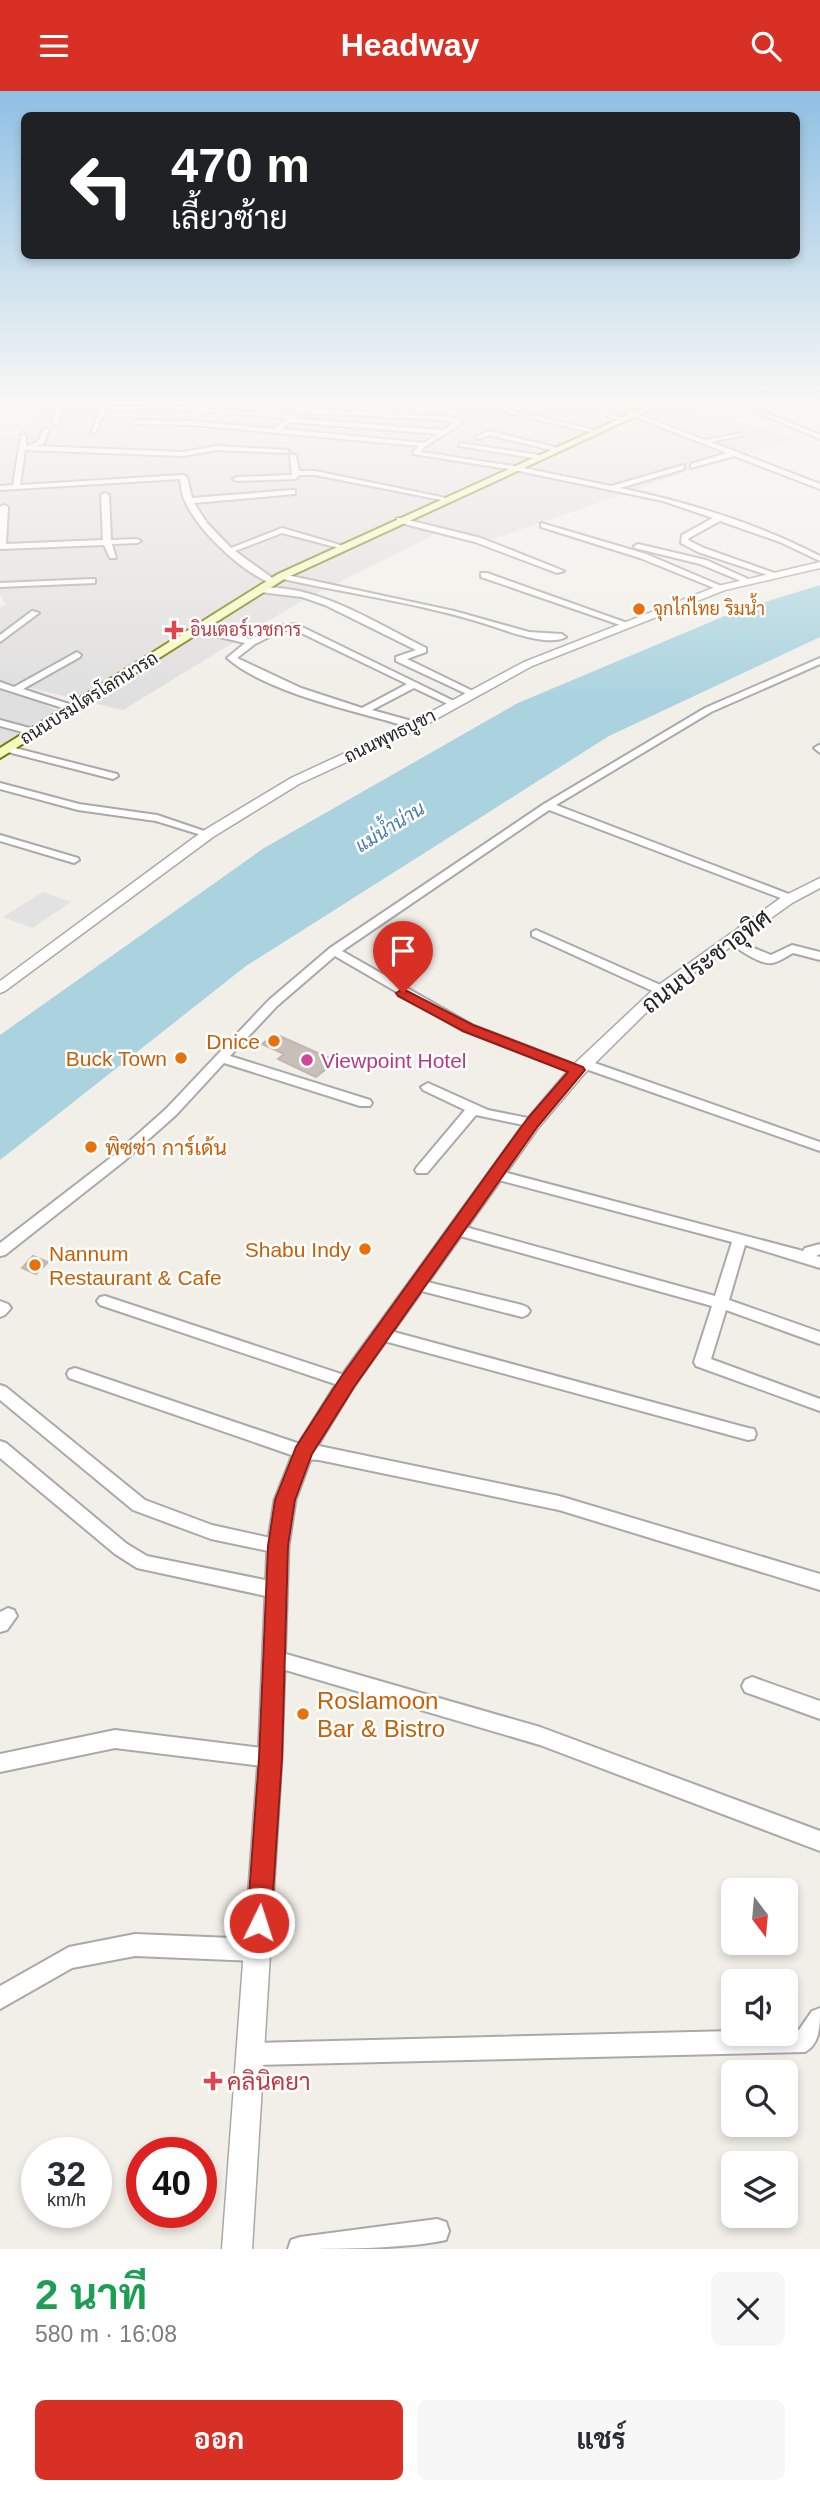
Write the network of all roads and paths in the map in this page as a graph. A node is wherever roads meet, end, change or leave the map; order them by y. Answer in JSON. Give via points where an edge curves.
{"nodes":[{"id":1,"x":104,"y":501,"type":"edge"},
{"id":2,"x":188,"y":501,"type":"joint"},
{"id":3,"x":191,"y":501,"type":"edge"},
{"id":4,"x":443,"y":501,"type":"edge"},
{"id":5,"x":667,"y":501,"type":"edge"},
{"id":6,"x":4,"y":507,"type":"dead end"},
{"id":7,"x":719,"y":518,"type":"junction"},
{"id":8,"x":400,"y":520,"type":"junction"},
{"id":9,"x":544,"y":526,"type":"dead end"},
{"id":10,"x":137,"y":541,"type":"dead end"},
{"id":11,"x":620,"y":541,"type":"dead end"},
{"id":12,"x":107,"y":542,"type":"junction"},
{"id":13,"x":1,"y":547,"type":"edge"},
{"id":14,"x":344,"y":547,"type":"junction"},
{"id":15,"x":229,"y":551,"type":"junction"},
{"id":16,"x":113,"y":556,"type":"dead end"},
{"id":17,"x":820,"y":559,"type":"edge"},
{"id":18,"x":820,"y":565,"type":"edge"},
{"id":19,"x":560,"y":571,"type":"dead end"},
{"id":20,"x":484,"y":575,"type":"dead end"},
{"id":21,"x":776,"y":576,"type":"junction"},
{"id":22,"x":277,"y":579,"type":"junction"},
{"id":23,"x":92,"y":581,"type":"dead end"},
{"id":24,"x":751,"y":582,"type":"junction"},
{"id":25,"x":0,"y":585,"type":"edge"},
{"id":26,"x":722,"y":588,"type":"junction"},
{"id":27,"x":260,"y":590,"type":"junction"},
{"id":28,"x":35,"y":613,"type":"dead end"},
{"id":29,"x":626,"y":624,"type":"junction"},
{"id":30,"x":198,"y":631,"type":"junction"},
{"id":31,"x":562,"y":637,"type":"dead end"},
{"id":32,"x":0,"y":639,"type":"edge"},
{"id":33,"x":252,"y":642,"type":"junction"},
{"id":34,"x":77,"y":655,"type":"dead end"},
{"id":35,"x":820,"y":661,"type":"edge"},
{"id":36,"x":415,"y":684,"type":"junction"},
{"id":37,"x":0,"y":685,"type":"edge"},
{"id":38,"x":15,"y":690,"type":"junction"},
{"id":39,"x":474,"y":694,"type":"junction"},
{"id":40,"x":455,"y":704,"type":"junction"},
{"id":41,"x":72,"y":708,"type":"junction"},
{"id":42,"x":363,"y":711,"type":"junction"},
{"id":43,"x":0,"y":723,"type":"edge"},
{"id":44,"x":416,"y":725,"type":"junction"},
{"id":45,"x":34,"y":732,"type":"junction"},
{"id":46,"x":3,"y":752,"type":"edge"},
{"id":47,"x":114,"y":776,"type":"dead end"},
{"id":48,"x":0,"y":786,"type":"edge"},
{"id":49,"x":548,"y":806,"type":"junction"},
{"id":50,"x":208,"y":834,"type":"junction"},
{"id":51,"x":0,"y":838,"type":"edge"},
{"id":52,"x":74,"y":860,"type":"dead end"},
{"id":53,"x":817,"y":887,"type":"edge"},
{"id":54,"x":790,"y":898,"type":"junction"},
{"id":55,"x":536,"y":934,"type":"dead end"},
{"id":56,"x":733,"y":939,"type":"junction"},
{"id":57,"x":334,"y":951,"type":"junction"},
{"id":58,"x":820,"y":956,"type":"edge"},
{"id":59,"x":0,"y":988,"type":"edge"},
{"id":60,"x":661,"y":990,"type":"junction"},
{"id":61,"x":222,"y":1058,"type":"junction"},
{"id":62,"x":581,"y":1067,"type":"junction"},
{"id":63,"x":428,"y":1087,"type":"dead end"},
{"id":64,"x":365,"y":1103,"type":"dead end"},
{"id":65,"x":474,"y":1108,"type":"junction"},
{"id":66,"x":533,"y":1123,"type":"junction"},
{"id":67,"x":820,"y":1147,"type":"edge"},
{"id":68,"x":422,"y":1170,"type":"dead end"},
{"id":69,"x":496,"y":1175,"type":"junction"},
{"id":70,"x":458,"y":1230,"type":"junction"},
{"id":71,"x":740,"y":1239,"type":"junction"},
{"id":72,"x":0,"y":1251,"type":"edge"},
{"id":73,"x":816,"y":1257,"type":"edge"},
{"id":74,"x":419,"y":1285,"type":"junction"},
{"id":75,"x":105,"y":1301,"type":"dead end"},
{"id":76,"x":722,"y":1303,"type":"junction"},
{"id":77,"x":522,"y":1311,"type":"dead end"},
{"id":78,"x":383,"y":1335,"type":"junction"},
{"id":79,"x":820,"y":1338,"type":"edge"},
{"id":80,"x":75,"y":1374,"type":"dead end"},
{"id":81,"x":347,"y":1382,"type":"junction"},
{"id":82,"x":0,"y":1391,"type":"edge"},
{"id":83,"x":820,"y":1405,"type":"edge"},
{"id":84,"x":748,"y":1434,"type":"dead end"},
{"id":85,"x":0,"y":1448,"type":"edge"},
{"id":86,"x":303,"y":1452,"type":"junction"},
{"id":87,"x":278,"y":1546,"type":"junction"},
{"id":88,"x":820,"y":1582,"type":"edge"},
{"id":89,"x":275,"y":1590,"type":"junction"},
{"id":90,"x":272,"y":1658,"type":"junction"},
{"id":91,"x":752,"y":1686,"type":"dead end"},
{"id":92,"x":820,"y":1710,"type":"edge"},
{"id":93,"x":270,"y":1758,"type":"junction"},
{"id":94,"x":0,"y":1763,"type":"edge"},
{"id":95,"x":820,"y":1841,"type":"edge"},
{"id":96,"x":257,"y":1950,"type":"junction"},
{"id":97,"x":0,"y":1998,"type":"edge"},
{"id":98,"x":820,"y":2019,"type":"edge"},
{"id":99,"x":250,"y":2055,"type":"junction"},
{"id":100,"x":437,"y":2231,"type":"dead end"},
{"id":101,"x":237,"y":2249,"type":"edge"},
{"id":102,"x":300,"y":2249,"type":"edge"}],
"edges":[{"from":1,"to":12,"type":"street"},
{"from":2,"to":3,"type":"street"},
{"from":2,"to":15,"type":"street"},
{"from":4,"to":8,"type":"main road","name":"ถนนบรมไตรโลกนารถ"},
{"from":5,"to":7,"type":"street"},
{"from":6,"to":13,"type":"street"},
{"from":7,"to":17,"type":"street","via":[[801,547]]},
{"from":7,"to":21,"type":"street","via":[[684,541]]},
{"from":8,"to":14,"type":"main road","name":"ถนนบรมไตรโลกนารถ"},
{"from":8,"to":19,"type":"street","via":[[470,537]]},
{"from":9,"to":26,"type":"street","via":[[643,556]]},
{"from":10,"to":12,"type":"street"},
{"from":11,"to":24,"type":"street","via":[[703,562]]},
{"from":12,"to":13,"type":"street"},
{"from":12,"to":16,"type":"street"},
{"from":14,"to":15,"type":"street","via":[[282,530]]},
{"from":14,"to":22,"type":"main road","name":"ถนนบรมไตรโลกนารถ"},
{"from":15,"to":22,"type":"street"},
{"from":18,"to":21,"type":"street","name":"ถนนพุทธบูชา"},
{"from":20,"to":29,"type":"street"},
{"from":21,"to":24,"type":"street","name":"ถนนพุทธบูชา"},
{"from":22,"to":27,"type":"main road","name":"ถนนบรมไตรโลกนารถ"},
{"from":22,"to":31,"type":"street","via":[[410,602],[523,634]]},
{"from":23,"to":25,"type":"street"},
{"from":24,"to":26,"type":"street","name":"ถนนพุทธบูชา"},
{"from":26,"to":29,"type":"street","name":"ถนนพุทธบูชา"},
{"from":27,"to":30,"type":"main road","name":"ถนนบรมไตรโลกนารถ"},
{"from":27,"to":39,"type":"street","via":[[328,603],[423,650],[399,659]]},
{"from":28,"to":32,"type":"street"},
{"from":29,"to":39,"type":"street","name":"ถนนพุทธบูชา","via":[[528,664]]},
{"from":30,"to":33,"type":"street"},
{"from":30,"to":41,"type":"main road","name":"ถนนบรมไตรโลกนารถ"},
{"from":33,"to":36,"type":"street","via":[[281,628],[296,627]]},
{"from":33,"to":42,"type":"street","via":[[231,658],[315,698]]},
{"from":34,"to":38,"type":"street"},
{"from":35,"to":49,"type":"street","via":[[708,710]]},
{"from":36,"to":40,"type":"street"},
{"from":36,"to":42,"type":"street"},
{"from":37,"to":38,"type":"street"},
{"from":38,"to":41,"type":"street"},
{"from":39,"to":40,"type":"street","name":"ถนนพุทธบูชา"},
{"from":40,"to":44,"type":"street","name":"ถนนพุทธบูชา"},
{"from":41,"to":45,"type":"main road","name":"ถนนบรมไตรโลกนารถ"},
{"from":42,"to":44,"type":"street"},
{"from":43,"to":45,"type":"street"},
{"from":44,"to":50,"type":"street","name":"ถนนพุทธบูชา","via":[[295,781]]},
{"from":45,"to":46,"type":"main road","name":"ถนนบรมไตรโลกนารถ"},
{"from":46,"to":47,"type":"street"},
{"from":48,"to":50,"type":"street","via":[[78,807],[157,818]]},
{"from":49,"to":54,"type":"street"},
{"from":49,"to":57,"type":"street"},
{"from":50,"to":59,"type":"street","name":"ถนนพุทธบูชา"},
{"from":51,"to":52,"type":"street"},
{"from":53,"to":54,"type":"street","name":"ถนนประชาอุทิศ"},
{"from":54,"to":56,"type":"street","name":"ถนนประชาอุทิศ"},
{"from":55,"to":60,"type":"street"},
{"from":56,"to":58,"type":"street","via":[[771,960],[792,949]]},
{"from":56,"to":60,"type":"street","name":"ถนนประชาอุทิศ"},
{"from":57,"to":61,"type":"street","via":[[273,1003]]},
{"from":57,"to":62,"type":"street","via":[[468,1028]]},
{"from":60,"to":62,"type":"street","name":"ถนนประชาอุทิศ"},
{"from":61,"to":64,"type":"street"},
{"from":61,"to":72,"type":"street","via":[[118,1159]]},
{"from":62,"to":66,"type":"street","name":"ถนนประชาอุทิศ"},
{"from":62,"to":67,"type":"street"},
{"from":63,"to":65,"type":"street"},
{"from":65,"to":66,"type":"street","via":[[495,1117]]},
{"from":65,"to":68,"type":"street"},
{"from":66,"to":69,"type":"street","name":"ถนนประชาอุทิศ"},
{"from":69,"to":70,"type":"street","name":"ถนนประชาอุทิศ"},
{"from":69,"to":71,"type":"street"},
{"from":70,"to":74,"type":"street","name":"ถนนประชาอุทิศ"},
{"from":70,"to":76,"type":"street"},
{"from":71,"to":73,"type":"street"},
{"from":71,"to":76,"type":"street"},
{"from":74,"to":77,"type":"street"},
{"from":74,"to":78,"type":"street","name":"ถนนประชาอุทิศ"},
{"from":75,"to":81,"type":"street"},
{"from":76,"to":79,"type":"street"},
{"from":76,"to":83,"type":"street","via":[[702,1362]]},
{"from":78,"to":81,"type":"street","name":"ถนนประชาอุทิศ"},
{"from":78,"to":84,"type":"street"},
{"from":80,"to":86,"type":"street"},
{"from":81,"to":86,"type":"street","name":"ถนนประชาอุทิศ"},
{"from":82,"to":87,"type":"street","via":[[139,1505],[211,1532]]},
{"from":85,"to":89,"type":"street","via":[[143,1563]]},
{"from":86,"to":87,"type":"street","name":"ถนนประชาอุทิศ","via":[[285,1500]]},
{"from":86,"to":88,"type":"street","via":[[559,1503]]},
{"from":87,"to":89,"type":"street","name":"ถนนประชาอุทิศ"},
{"from":89,"to":90,"type":"street","name":"ถนนประชาอุทิศ"},
{"from":90,"to":93,"type":"street","name":"ถนนประชาอุทิศ"},
{"from":90,"to":95,"type":"street","via":[[540,1736]]},
{"from":91,"to":92,"type":"street"},
{"from":93,"to":94,"type":"street","via":[[115,1739]]},
{"from":93,"to":96,"type":"street","name":"ถนนประชาอุทิศ"},
{"from":96,"to":97,"type":"street","via":[[135,1945],[69,1958]]},
{"from":96,"to":99,"type":"street","name":"ถนนประชาอุทิศ"},
{"from":98,"to":99,"type":"street","via":[[805,2041]]},
{"from":99,"to":101,"type":"street","name":"ถนนประชาอุทิศ"},
{"from":100,"to":102,"type":"street"}]}
